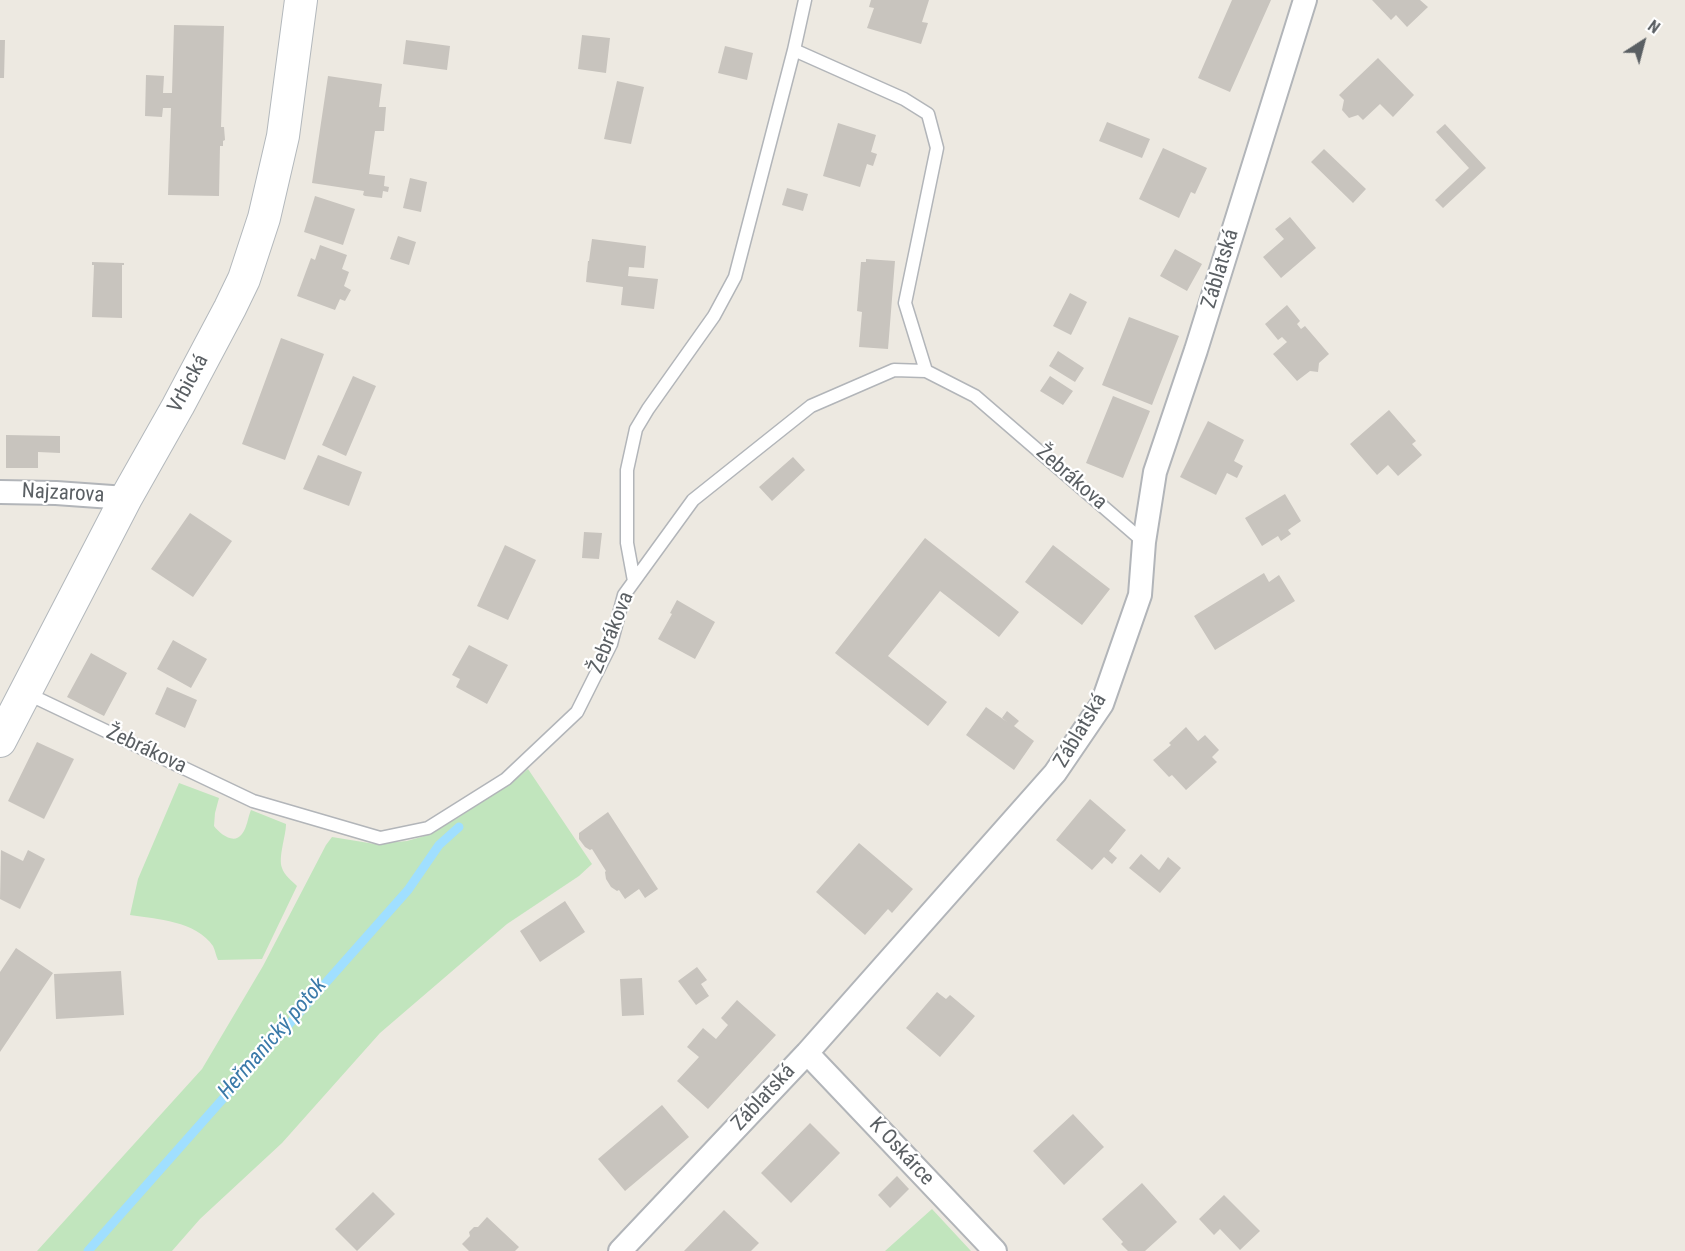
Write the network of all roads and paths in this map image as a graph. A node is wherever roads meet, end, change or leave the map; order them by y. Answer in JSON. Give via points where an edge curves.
{"nodes":[{"id":1,"x":301,"y":0,"type":"edge"},
{"id":2,"x":806,"y":0,"type":"edge"},
{"id":3,"x":1305,"y":0,"type":"edge"},
{"id":4,"x":794,"y":50,"type":"junction"},
{"id":5,"x":926,"y":371,"type":"junction"},
{"id":6,"x":0,"y":492,"type":"edge"},
{"id":7,"x":126,"y":498,"type":"junction"},
{"id":8,"x":1144,"y":542,"type":"junction"},
{"id":9,"x":634,"y":581,"type":"junction"},
{"id":10,"x":26,"y":693,"type":"junction"},
{"id":11,"x":0,"y":741,"type":"edge"},
{"id":12,"x":807,"y":1053,"type":"junction"},
{"id":13,"x":620,"y":1251,"type":"edge"},
{"id":14,"x":995,"y":1251,"type":"edge"}],
"edges":[{"from":1,"to":7,"type":"street","name":"Vrbická","via":[[284,136],[255,248],[230,308]]},
{"from":2,"to":4,"type":"lane"},
{"from":3,"to":8,"type":"street","name":"Záblatská","via":[[1155,472]]},
{"from":4,"to":5,"type":"lane","via":[[904,99],[928,114],[937,148],[905,303]]},
{"from":4,"to":9,"type":"lane","via":[[735,277],[714,316],[636,429],[627,470],[627,543]]},
{"from":5,"to":8,"type":"lane","name":"Žebrákova","via":[[975,396]]},
{"from":5,"to":9,"type":"lane","name":"Žebrákova","via":[[894,370],[811,406],[693,500]]},
{"from":6,"to":7,"type":"street","name":"Najzarova"},
{"from":7,"to":10,"type":"street","name":"Vrbická"},
{"from":8,"to":12,"type":"street","name":"Záblatská","via":[[1140,595],[1102,704],[1055,773]]},
{"from":9,"to":10,"type":"lane","name":"Žebrákova","via":[[624,595],[612,644],[577,712],[506,778],[428,828],[380,838],[253,801]]},
{"from":10,"to":11,"type":"street","name":"Vrbická"},
{"from":12,"to":13,"type":"street","name":"Záblatská"},
{"from":12,"to":14,"type":"street","name":"K Oskárce"}]}
